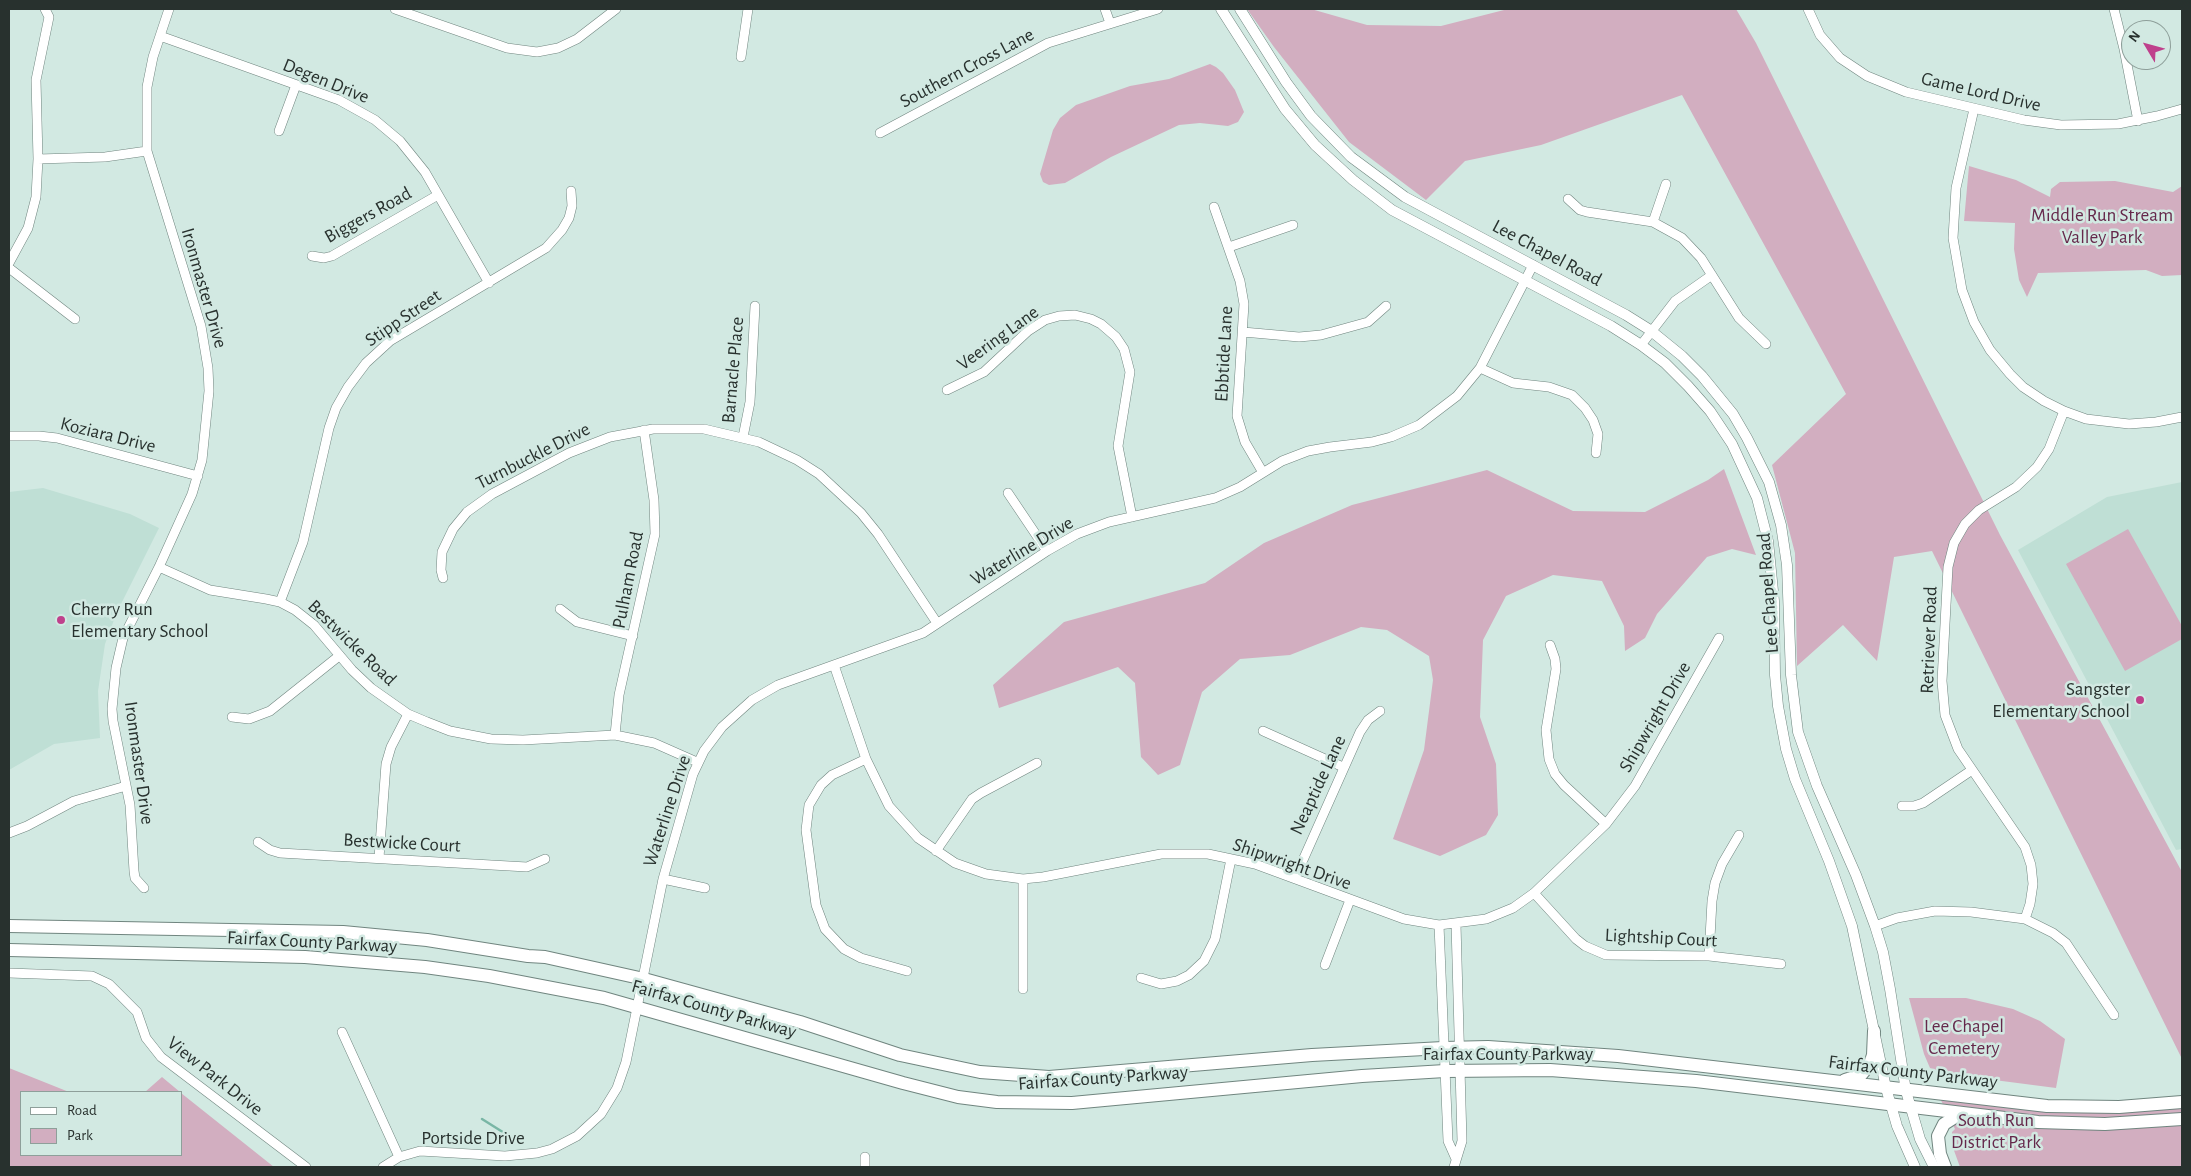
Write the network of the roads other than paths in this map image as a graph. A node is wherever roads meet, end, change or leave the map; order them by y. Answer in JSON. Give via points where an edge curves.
{"nodes":[{"id":1,"x":45,"y":9,"type":"edge"},
{"id":2,"x":169,"y":9,"type":"edge"},
{"id":3,"x":394,"y":9,"type":"edge"},
{"id":4,"x":616,"y":9,"type":"edge"},
{"id":5,"x":748,"y":9,"type":"edge"},
{"id":6,"x":1105,"y":9,"type":"edge"},
{"id":7,"x":1158,"y":9,"type":"edge"},
{"id":8,"x":1221,"y":9,"type":"edge"},
{"id":9,"x":1240,"y":9,"type":"edge"},
{"id":10,"x":1808,"y":9,"type":"edge"},
{"id":11,"x":2114,"y":9,"type":"edge"},
{"id":12,"x":1110,"y":23,"type":"junction"},
{"id":13,"x":160,"y":36,"type":"junction"},
{"id":14,"x":740,"y":57,"type":"dead end"},
{"id":15,"x":296,"y":85,"type":"junction"},
{"id":16,"x":1974,"y":109,"type":"junction"},
{"id":17,"x":2182,"y":109,"type":"edge"},
{"id":18,"x":2138,"y":121,"type":"junction"},
{"id":19,"x":279,"y":131,"type":"dead end"},
{"id":20,"x":880,"y":133,"type":"dead end"},
{"id":21,"x":147,"y":151,"type":"junction"},
{"id":22,"x":38,"y":159,"type":"junction"},
{"id":23,"x":1666,"y":184,"type":"dead end"},
{"id":24,"x":571,"y":192,"type":"dead end"},
{"id":25,"x":438,"y":195,"type":"junction"},
{"id":26,"x":1568,"y":199,"type":"dead end"},
{"id":27,"x":1214,"y":207,"type":"dead end"},
{"id":28,"x":1653,"y":222,"type":"junction"},
{"id":29,"x":1293,"y":225,"type":"dead end"},
{"id":30,"x":1228,"y":247,"type":"junction"},
{"id":31,"x":312,"y":256,"type":"dead end"},
{"id":32,"x":9,"y":263,"type":"edge"},
{"id":33,"x":1533,"y":265,"type":"junction"},
{"id":34,"x":9,"y":268,"type":"edge"},
{"id":35,"x":1712,"y":275,"type":"junction"},
{"id":36,"x":1525,"y":280,"type":"junction"},
{"id":37,"x":489,"y":283,"type":"junction"},
{"id":38,"x":755,"y":306,"type":"dead end"},
{"id":39,"x":1386,"y":306,"type":"dead end"},
{"id":40,"x":75,"y":319,"type":"dead end"},
{"id":41,"x":1650,"y":330,"type":"junction"},
{"id":42,"x":1243,"y":332,"type":"junction"},
{"id":43,"x":1766,"y":344,"type":"dead end"},
{"id":44,"x":1641,"y":345,"type":"junction"},
{"id":45,"x":1480,"y":368,"type":"junction"},
{"id":46,"x":947,"y":390,"type":"dead end"},
{"id":47,"x":2064,"y":411,"type":"junction"},
{"id":48,"x":2182,"y":417,"type":"edge"},
{"id":49,"x":644,"y":430,"type":"junction"},
{"id":50,"x":9,"y":436,"type":"edge"},
{"id":51,"x":743,"y":437,"type":"junction"},
{"id":52,"x":1596,"y":453,"type":"dead end"},
{"id":53,"x":1262,"y":471,"type":"junction"},
{"id":54,"x":198,"y":476,"type":"junction"},
{"id":55,"x":1008,"y":493,"type":"dead end"},
{"id":56,"x":1132,"y":517,"type":"junction"},
{"id":57,"x":1047,"y":551,"type":"junction"},
{"id":58,"x":159,"y":567,"type":"junction"},
{"id":59,"x":443,"y":578,"type":"dead end"},
{"id":60,"x":280,"y":602,"type":"junction"},
{"id":61,"x":560,"y":609,"type":"dead end"},
{"id":62,"x":938,"y":624,"type":"junction"},
{"id":63,"x":633,"y":636,"type":"junction"},
{"id":64,"x":1719,"y":638,"type":"dead end"},
{"id":65,"x":1550,"y":645,"type":"dead end"},
{"id":66,"x":339,"y":656,"type":"junction"},
{"id":67,"x":834,"y":665,"type":"junction"},
{"id":68,"x":1775,"y":675,"type":"junction"},
{"id":69,"x":1791,"y":675,"type":"junction"},
{"id":70,"x":1380,"y":712,"type":"dead end"},
{"id":71,"x":408,"y":714,"type":"junction"},
{"id":72,"x":232,"y":718,"type":"dead end"},
{"id":73,"x":1263,"y":731,"type":"dead end"},
{"id":74,"x":615,"y":735,"type":"junction"},
{"id":75,"x":866,"y":760,"type":"junction"},
{"id":76,"x":697,"y":762,"type":"junction"},
{"id":77,"x":1037,"y":763,"type":"dead end"},
{"id":78,"x":1343,"y":767,"type":"junction"},
{"id":79,"x":1972,"y":770,"type":"junction"},
{"id":80,"x":126,"y":786,"type":"junction"},
{"id":81,"x":1902,"y":806,"type":"dead end"},
{"id":82,"x":1606,"y":824,"type":"junction"},
{"id":83,"x":9,"y":833,"type":"edge"},
{"id":84,"x":1739,"y":835,"type":"dead end"},
{"id":85,"x":258,"y":842,"type":"dead end"},
{"id":86,"x":936,"y":851,"type":"junction"},
{"id":87,"x":379,"y":858,"type":"junction"},
{"id":88,"x":1231,"y":858,"type":"junction"},
{"id":89,"x":545,"y":860,"type":"dead end"},
{"id":90,"x":1023,"y":878,"type":"junction"},
{"id":91,"x":1295,"y":878,"type":"junction"},
{"id":92,"x":663,"y":879,"type":"junction"},
{"id":93,"x":144,"y":888,"type":"dead end"},
{"id":94,"x":705,"y":888,"type":"dead end"},
{"id":95,"x":1534,"y":893,"type":"junction"},
{"id":96,"x":1350,"y":900,"type":"junction"},
{"id":97,"x":2025,"y":919,"type":"junction"},
{"id":98,"x":1456,"y":924,"type":"junction"},
{"id":99,"x":1439,"y":925,"type":"junction"},
{"id":100,"x":9,"y":926,"type":"edge"},
{"id":101,"x":1875,"y":926,"type":"junction"},
{"id":102,"x":9,"y":950,"type":"edge"},
{"id":103,"x":1709,"y":956,"type":"junction"},
{"id":104,"x":1781,"y":964,"type":"dead end"},
{"id":105,"x":1325,"y":965,"type":"dead end"},
{"id":106,"x":908,"y":971,"type":"dead end"},
{"id":107,"x":9,"y":973,"type":"edge"},
{"id":108,"x":1141,"y":978,"type":"dead end"},
{"id":109,"x":644,"y":979,"type":"junction"},
{"id":110,"x":1023,"y":989,"type":"dead end"},
{"id":111,"x":638,"y":1007,"type":"junction"},
{"id":112,"x":2114,"y":1015,"type":"dead end"},
{"id":113,"x":1874,"y":1031,"type":"junction"},
{"id":114,"x":342,"y":1032,"type":"dead end"},
{"id":115,"x":1443,"y":1048,"type":"junction"},
{"id":116,"x":1460,"y":1048,"type":"junction"},
{"id":117,"x":1445,"y":1071,"type":"junction"},
{"id":118,"x":1462,"y":1071,"type":"junction"},
{"id":119,"x":1834,"y":1081,"type":"junction"},
{"id":120,"x":1886,"y":1088,"type":"junction"},
{"id":121,"x":1906,"y":1091,"type":"junction"},
{"id":122,"x":2182,"y":1102,"type":"edge"},
{"id":123,"x":1890,"y":1105,"type":"junction"},
{"id":124,"x":1910,"y":1106,"type":"junction"},
{"id":125,"x":1970,"y":1114,"type":"junction"},
{"id":126,"x":2182,"y":1119,"type":"edge"},
{"id":127,"x":399,"y":1157,"type":"junction"},
{"id":128,"x":865,"y":1157,"type":"dead end"},
{"id":129,"x":1455,"y":1163,"type":"edge"},
{"id":130,"x":306,"y":1167,"type":"edge"},
{"id":131,"x":383,"y":1167,"type":"edge"},
{"id":132,"x":864,"y":1167,"type":"edge"},
{"id":133,"x":1915,"y":1167,"type":"edge"},
{"id":134,"x":1934,"y":1167,"type":"edge"},
{"id":135,"x":1945,"y":1167,"type":"edge"}],
"edges":[{"from":1,"to":22,"type":"street","via":[[49,17],[36,80]]},
{"from":2,"to":13,"type":"street","name":"Ironmaster Drive"},
{"from":3,"to":4,"type":"street","via":[[507,48],[537,52],[558,48],[577,39]]},
{"from":5,"to":14,"type":"street"},
{"from":6,"to":12,"type":"street"},
{"from":7,"to":12,"type":"street","name":"Southern Cross Lane"},
{"from":8,"to":36,"type":"main road","name":"Lee Chapel Road","via":[[1285,110],[1333,164],[1392,210]]},
{"from":9,"to":33,"type":"main road","name":"Lee Chapel Road","via":[[1311,116],[1351,157],[1405,197]]},
{"from":10,"to":16,"type":"street","name":"Game Lord Drive","via":[[1826,44],[1857,70],[1906,92]]},
{"from":11,"to":18,"type":"street"},
{"from":12,"to":20,"type":"street","name":"Southern Cross Lane","via":[[1048,43]]},
{"from":13,"to":15,"type":"street","name":"Degen Drive"},
{"from":13,"to":21,"type":"street","name":"Ironmaster Drive","via":[[147,87]]},
{"from":15,"to":19,"type":"street"},
{"from":15,"to":25,"type":"street","name":"Degen Drive","via":[[349,104],[381,125],[410,152]]},
{"from":16,"to":18,"type":"street","name":"Game Lord Drive","via":[[2061,125]]},
{"from":16,"to":47,"type":"street","via":[[1954,204],[1955,253],[1962,290],[1978,330],[2000,363],[2032,394]]},
{"from":17,"to":18,"type":"street","name":"Game Lord Drive"},
{"from":21,"to":22,"type":"street","via":[[105,157]]},
{"from":21,"to":54,"type":"street","name":"Ironmaster Drive","via":[[206,347],[207,428]]},
{"from":22,"to":32,"type":"street","via":[[32,214]]},
{"from":23,"to":28,"type":"street"},
{"from":24,"to":37,"type":"street","name":"Stipp Street","via":[[569,218],[554,241],[537,255]]},
{"from":25,"to":31,"type":"street","name":"Biggers Road","via":[[332,256]]},
{"from":25,"to":37,"type":"street","name":"Degen Drive"},
{"from":26,"to":28,"type":"street","via":[[1587,212]]},
{"from":27,"to":30,"type":"street","name":"Ebbtide Lane"},
{"from":28,"to":35,"type":"street","via":[[1689,244]]},
{"from":29,"to":30,"type":"street"},
{"from":30,"to":42,"type":"street","name":"Ebbtide Lane","via":[[1243,295]]},
{"from":33,"to":36,"type":"street","name":"Waterline Drive"},
{"from":33,"to":41,"type":"main road","name":"Lee Chapel Road"},
{"from":34,"to":40,"type":"street"},
{"from":35,"to":41,"type":"street","via":[[1675,301]]},
{"from":35,"to":43,"type":"street","via":[[1740,318]]},
{"from":36,"to":44,"type":"main road","name":"Lee Chapel Road"},
{"from":36,"to":45,"type":"street","name":"Waterline Drive"},
{"from":37,"to":60,"type":"street","name":"Stipp Street","via":[[390,341],[366,363],[348,387],[329,428],[303,542]]},
{"from":38,"to":51,"type":"street","name":"Barnacle Place","via":[[750,402]]},
{"from":39,"to":42,"type":"street","via":[[1368,322],[1322,336]]},
{"from":41,"to":44,"type":"street"},
{"from":41,"to":69,"type":"main road","name":"Lee Chapel Road","via":[[1682,356],[1715,391],[1748,438],[1769,482],[1781,525],[1787,566]]},
{"from":42,"to":53,"type":"street","name":"Ebbtide Lane","via":[[1237,416],[1245,442]]},
{"from":44,"to":68,"type":"main road","name":"Lee Chapel Road","via":[[1676,373],[1710,411],[1750,480],[1768,541],[1774,602]]},
{"from":45,"to":52,"type":"street","via":[[1513,384],[1549,387],[1572,395],[1593,420],[1598,434]]},
{"from":45,"to":53,"type":"street","name":"Waterline Drive","via":[[1447,406],[1410,430],[1372,442],[1308,451]]},
{"from":46,"to":56,"type":"street","name":"Veering Lane","via":[[984,372],[1044,320],[1075,315],[1101,324],[1116,337],[1129,362],[1130,382],[1118,446]]},
{"from":47,"to":48,"type":"street","via":[[2086,419],[2130,424]]},
{"from":47,"to":79,"type":"street","name":"Retriever Road","via":[[2049,449],[2037,467],[2016,487],[1973,515],[1959,533],[1951,553],[1942,696],[1950,732]]},
{"from":49,"to":51,"type":"street","name":"Turnbuckle Drive","via":[[679,427]]},
{"from":49,"to":59,"type":"street","name":"Turnbuckle Drive","via":[[584,446],[478,503],[460,519],[446,541],[441,565]]},
{"from":49,"to":63,"type":"street","name":"Pulham Road","via":[[654,500],[655,534]]},
{"from":50,"to":54,"type":"street","name":"Koziara Drive","via":[[64,439]]},
{"from":51,"to":62,"type":"street","name":"Turnbuckle Drive","via":[[798,460],[842,493],[878,534]]},
{"from":53,"to":56,"type":"street","name":"Waterline Drive","via":[[1240,487],[1215,498]]},
{"from":54,"to":58,"type":"street","name":"Ironmaster Drive"},
{"from":55,"to":57,"type":"street"},
{"from":56,"to":57,"type":"street","name":"Waterline Drive","via":[[1077,534]]},
{"from":57,"to":62,"type":"street","name":"Waterline Drive"},
{"from":58,"to":60,"type":"street","name":"Bestwicke Road","via":[[210,590]]},
{"from":58,"to":80,"type":"street","name":"Ironmaster Drive","via":[[123,638],[116,668],[112,709]]},
{"from":60,"to":66,"type":"street","name":"Bestwicke Road","via":[[314,625]]},
{"from":61,"to":63,"type":"street","via":[[577,622]]},
{"from":62,"to":67,"type":"street","name":"Waterline Drive","via":[[902,641]]},
{"from":63,"to":74,"type":"street","name":"Pulham Road","via":[[619,695]]},
{"from":64,"to":82,"type":"street","name":"Shipwright Drive","via":[[1635,786]]},
{"from":65,"to":82,"type":"street","via":[[1556,669],[1546,730],[1549,759],[1564,785]]},
{"from":66,"to":71,"type":"street","name":"Bestwicke Road","via":[[371,688]]},
{"from":66,"to":72,"type":"street","via":[[270,711],[249,719]]},
{"from":67,"to":75,"type":"street","name":"Shipwright Drive"},
{"from":67,"to":76,"type":"street","name":"Waterline Drive","via":[[778,685],[752,700],[722,726]]},
{"from":68,"to":69,"type":"main road"},
{"from":68,"to":113,"type":"main road","name":"Lee Chapel Road","via":[[1786,749],[1852,926]]},
{"from":69,"to":101,"type":"main road","name":"Lee Chapel Road","via":[[1798,732],[1806,758]]},
{"from":70,"to":78,"type":"street","name":"Neaptide Lane","via":[[1364,726]]},
{"from":71,"to":74,"type":"street","name":"Bestwicke Road","via":[[450,731],[491,739]]},
{"from":71,"to":87,"type":"street","via":[[386,764]]},
{"from":73,"to":78,"type":"street"},
{"from":74,"to":76,"type":"street","name":"Bestwicke Road","via":[[654,743]]},
{"from":75,"to":86,"type":"street","name":"Shipwright Drive","via":[[896,816]]},
{"from":75,"to":106,"type":"street","via":[[832,774],[820,785],[809,805],[806,830],[816,905],[825,930],[844,949],[861,958]]},
{"from":76,"to":92,"type":"street","name":"Waterline Drive"},
{"from":77,"to":86,"type":"street","via":[[972,800]]},
{"from":78,"to":91,"type":"street","name":"Neaptide Lane"},
{"from":79,"to":81,"type":"street","via":[[1926,801]]},
{"from":79,"to":97,"type":"street","name":"Retriever Road","via":[[2018,835],[2029,857],[2033,884]]},
{"from":80,"to":83,"type":"street","via":[[74,801]]},
{"from":80,"to":93,"type":"street","name":"Ironmaster Drive","via":[[132,819],[135,878]]},
{"from":82,"to":95,"type":"street","name":"Shipwright Drive"},
{"from":84,"to":103,"type":"street","via":[[1715,883]]},
{"from":85,"to":87,"type":"street","name":"Bestwicke Court","via":[[280,853]]},
{"from":86,"to":90,"type":"street","name":"Shipwright Drive","via":[[971,869]]},
{"from":87,"to":89,"type":"street","name":"Bestwicke Court","via":[[527,867]]},
{"from":88,"to":90,"type":"street","name":"Shipwright Drive","via":[[1161,854]]},
{"from":88,"to":91,"type":"street","name":"Shipwright Drive"},
{"from":88,"to":108,"type":"street","via":[[1215,939],[1204,961],[1177,981],[1161,984]]},
{"from":90,"to":110,"type":"street"},
{"from":91,"to":96,"type":"street","name":"Shipwright Drive"},
{"from":92,"to":94,"type":"street"},
{"from":92,"to":109,"type":"street","name":"Waterline Drive"},
{"from":95,"to":98,"type":"street","name":"Shipwright Drive","via":[[1502,914]]},
{"from":95,"to":103,"type":"street","name":"Lightship Court","via":[[1576,939],[1598,952],[1617,956]]},
{"from":96,"to":99,"type":"street","name":"Shipwright Drive","via":[[1404,920]]},
{"from":96,"to":105,"type":"street"},
{"from":97,"to":101,"type":"street","via":[[1935,910]]},
{"from":97,"to":112,"type":"street","via":[[2066,943]]},
{"from":98,"to":99,"type":"street","name":"Shipwright Drive"},
{"from":98,"to":116,"type":"street"},
{"from":99,"to":115,"type":"street"},
{"from":100,"to":109,"type":"highway","name":"Fairfax County Parkway","via":[[343,932],[545,957]]},
{"from":101,"to":121,"type":"main road","name":"Lee Chapel Road","via":[[1888,980]]},
{"from":102,"to":111,"type":"highway","name":"Fairfax County Parkway","via":[[364,961],[489,976]]},
{"from":103,"to":104,"type":"street","name":"Lightship Court"},
{"from":107,"to":130,"type":"street","name":"View Park Drive","via":[[92,976],[109,984],[136,1012],[146,1038],[161,1057]]},
{"from":109,"to":111,"type":"street","name":"Portside Drive"},
{"from":109,"to":115,"type":"highway","name":"Fairfax County Parkway","via":[[800,1022],[900,1055],[980,1072],[1049,1076]]},
{"from":111,"to":117,"type":"highway","name":"Fairfax County Parkway","via":[[903,1084],[997,1102],[1072,1103]]},
{"from":111,"to":127,"type":"street","name":"Portside Drive","via":[[617,1088],[601,1114],[577,1136],[552,1149],[524,1156],[426,1151]]},
{"from":113,"to":119,"type":"highway","via":[[1873,1055],[1866,1070],[1856,1078]]},
{"from":113,"to":120,"type":"main road","name":"Lee Chapel Road"},
{"from":114,"to":127,"type":"street","name":"Portside Drive"},
{"from":115,"to":116,"type":"highway","name":"Fairfax County Parkway"},
{"from":115,"to":117,"type":"street"},
{"from":116,"to":118,"type":"street"},
{"from":116,"to":119,"type":"highway","name":"Fairfax County Parkway","via":[[1618,1056]]},
{"from":117,"to":118,"type":"highway","name":"Fairfax County Parkway"},
{"from":117,"to":129,"type":"street","via":[[1448,1141]]},
{"from":118,"to":123,"type":"highway","name":"Fairfax County Parkway","via":[[1550,1070],[1654,1076]]},
{"from":118,"to":129,"type":"street","via":[[1462,1141]]},
{"from":119,"to":120,"type":"highway","name":"Fairfax County Parkway"},
{"from":120,"to":121,"type":"highway","name":"Fairfax County Parkway"},
{"from":120,"to":123,"type":"main road","name":"Lee Chapel Road"},
{"from":121,"to":122,"type":"highway","name":"Fairfax County Parkway","via":[[2069,1107]]},
{"from":121,"to":124,"type":"main road","name":"Lee Chapel Road"},
{"from":123,"to":124,"type":"highway","name":"Fairfax County Parkway"},
{"from":123,"to":133,"type":"main road","name":"Lee Chapel Road"},
{"from":124,"to":125,"type":"highway","name":"Fairfax County Parkway"},
{"from":124,"to":134,"type":"main road","name":"Lee Chapel Road","via":[[1920,1139]]},
{"from":125,"to":126,"type":"highway","name":"Fairfax County Parkway","via":[[2084,1124]]},
{"from":125,"to":135,"type":"highway","via":[[1955,1117],[1941,1129],[1938,1144]]},
{"from":127,"to":131,"type":"street","name":"Portside Drive"},
{"from":128,"to":132,"type":"street"}]}
